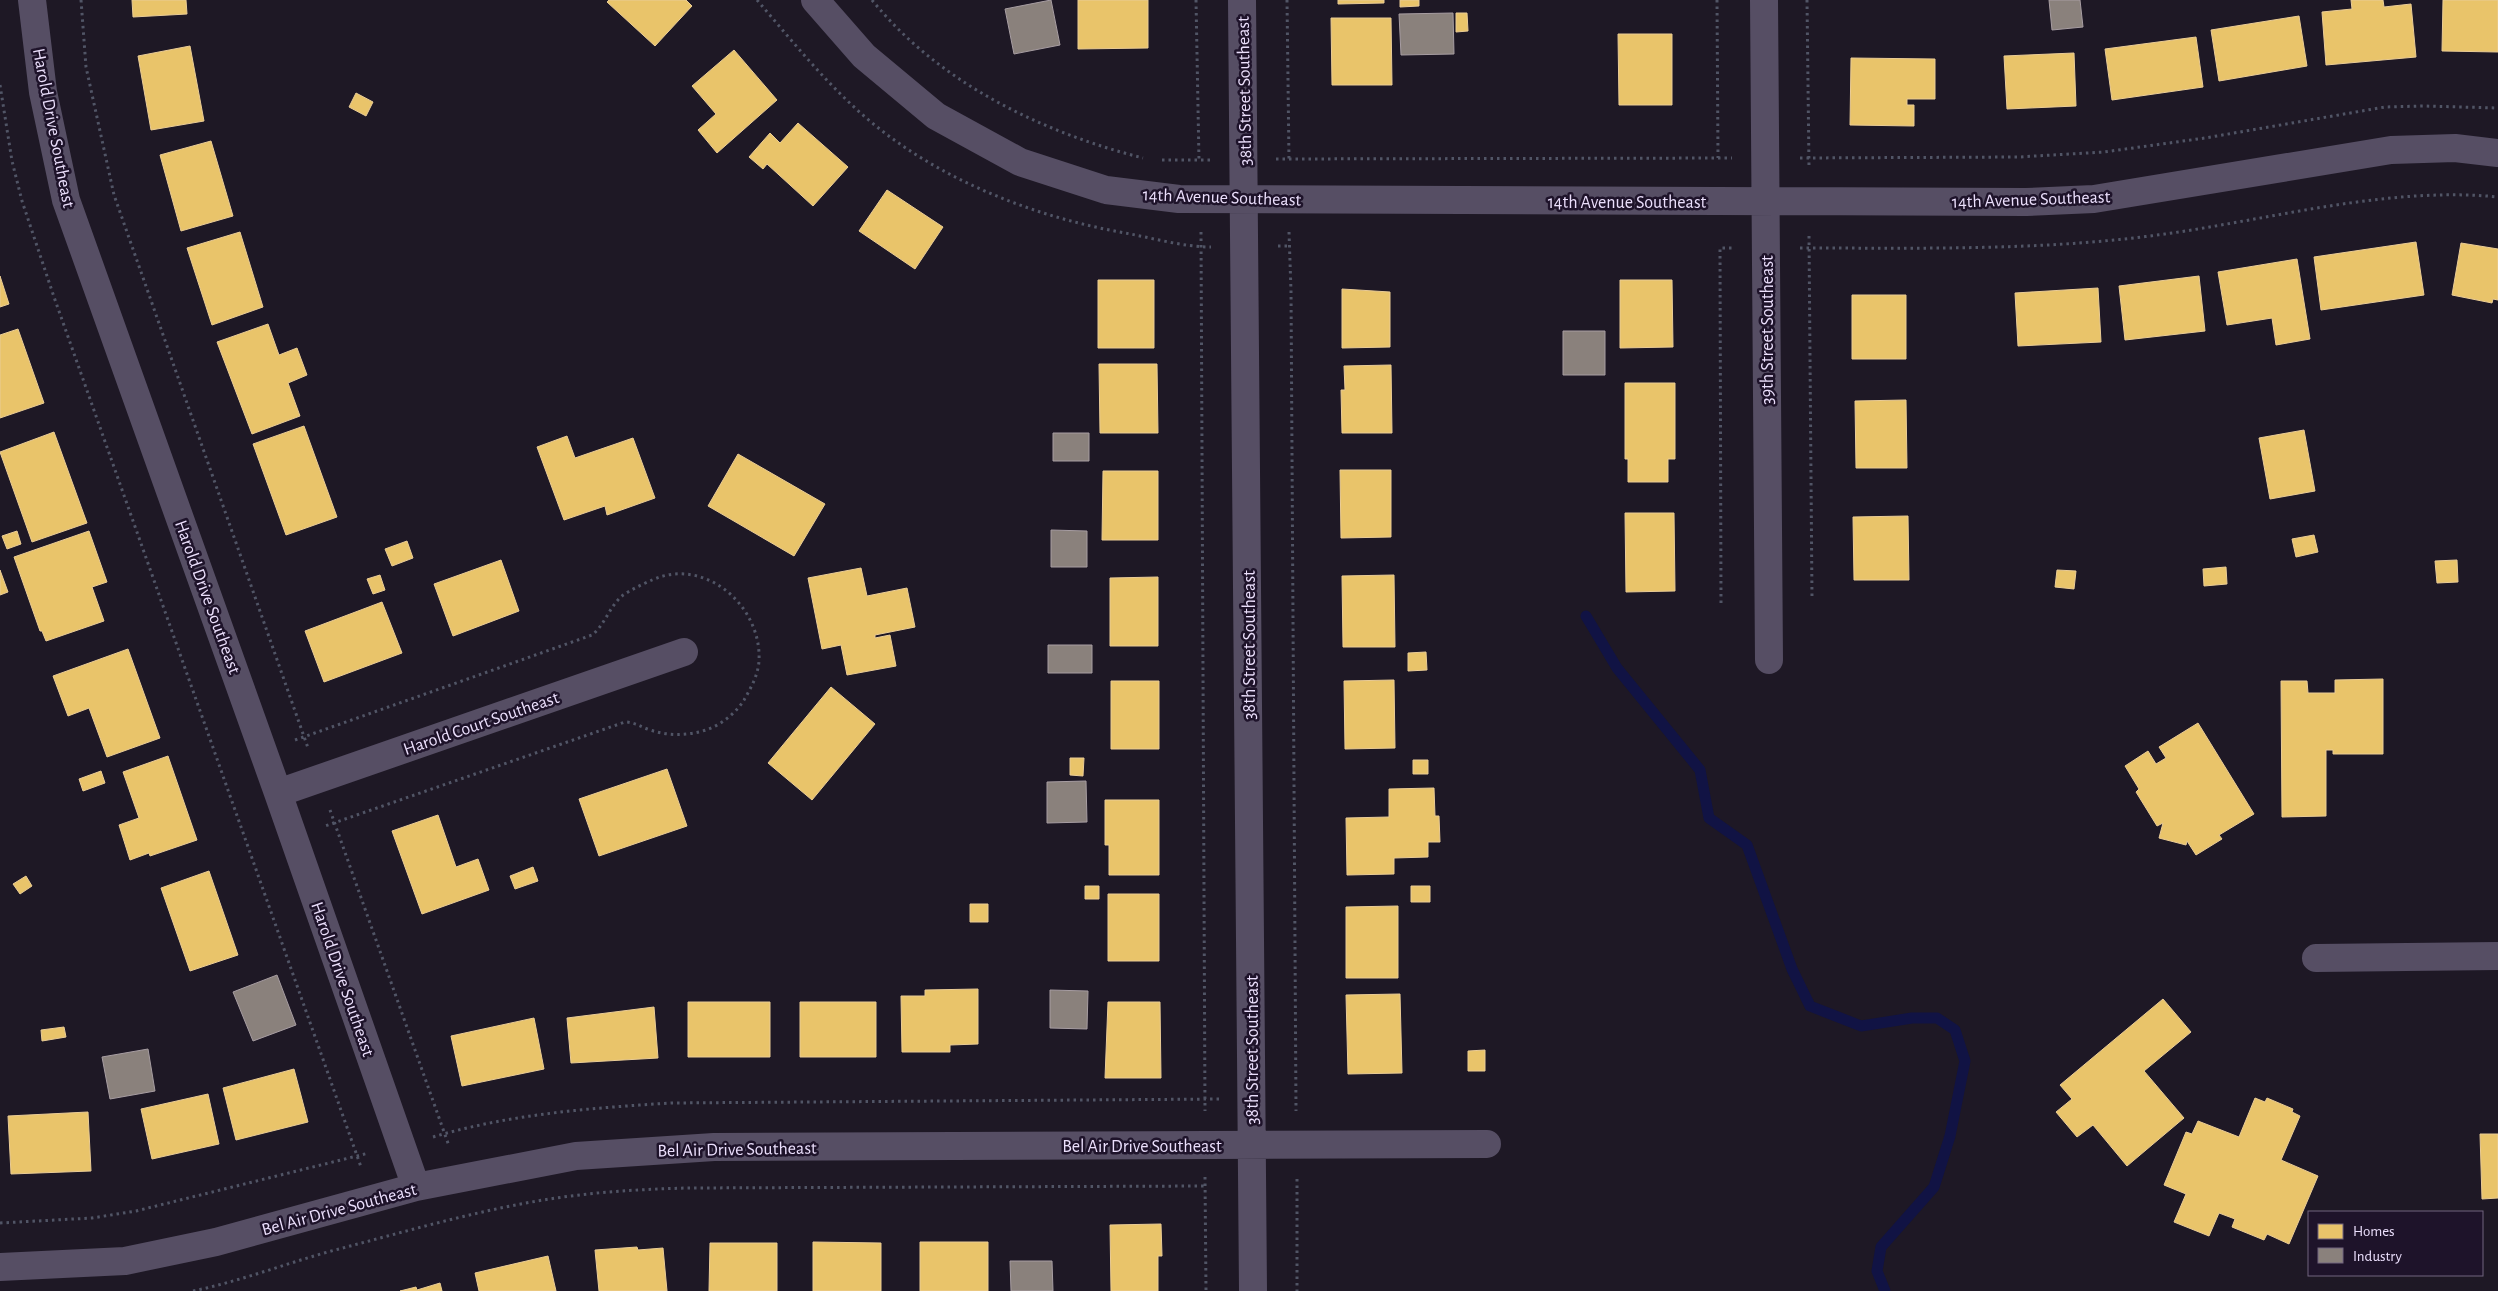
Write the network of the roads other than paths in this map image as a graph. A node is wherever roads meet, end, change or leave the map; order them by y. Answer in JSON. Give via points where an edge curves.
{"nodes":[{"id":1,"x":32,"y":0,"type":"edge"},
{"id":2,"x":815,"y":0,"type":"edge"},
{"id":3,"x":1242,"y":0,"type":"edge"},
{"id":4,"x":1764,"y":0,"type":"edge"},
{"id":5,"x":2498,"y":153,"type":"edge"},
{"id":6,"x":1245,"y":201,"type":"junction"},
{"id":7,"x":1766,"y":202,"type":"junction"},
{"id":8,"x":684,"y":652,"type":"dead end"},
{"id":9,"x":1768,"y":660,"type":"dead end"},
{"id":10,"x":278,"y":793,"type":"junction"},
{"id":11,"x":2498,"y":956,"type":"edge"},
{"id":12,"x":2316,"y":958,"type":"dead end"},
{"id":13,"x":1488,"y":1144,"type":"dead end"},
{"id":14,"x":1253,"y":1146,"type":"junction"},
{"id":15,"x":416,"y":1187,"type":"junction"},
{"id":16,"x":0,"y":1267,"type":"edge"},
{"id":17,"x":1253,"y":1291,"type":"edge"}],
"edges":[{"from":1,"to":10,"type":"street","name":"Harold Drive Southeast","via":[[43,92],[66,200]]},
{"from":2,"to":6,"type":"street","name":"14th Avenue Southeast","via":[[864,56],[936,116],[1020,162],[1106,190],[1179,199]]},
{"from":3,"to":6,"type":"street","name":"38th Street Southeast"},
{"from":4,"to":7,"type":"street","name":"39th Street Southeast"},
{"from":5,"to":7,"type":"street","name":"14th Avenue Southeast","via":[[2455,148],[2391,150],[2094,199]]},
{"from":6,"to":7,"type":"street","name":"14th Avenue Southeast"},
{"from":6,"to":14,"type":"street","name":"38th Street Southeast"},
{"from":7,"to":9,"type":"street","name":"39th Street Southeast"},
{"from":8,"to":10,"type":"street","name":"Harold Court Southeast"},
{"from":10,"to":15,"type":"street","name":"Harold Drive Southeast"},
{"from":11,"to":12,"type":"street"},
{"from":13,"to":14,"type":"street","name":"Bel Air Drive Southeast"},
{"from":14,"to":15,"type":"street","name":"Bel Air Drive Southeast","via":[[714,1147],[576,1156]]},
{"from":14,"to":17,"type":"street","name":"38th Street Southeast"},
{"from":15,"to":16,"type":"street","name":"Bel Air Drive Southeast","via":[[216,1242],[125,1260]]}]}
